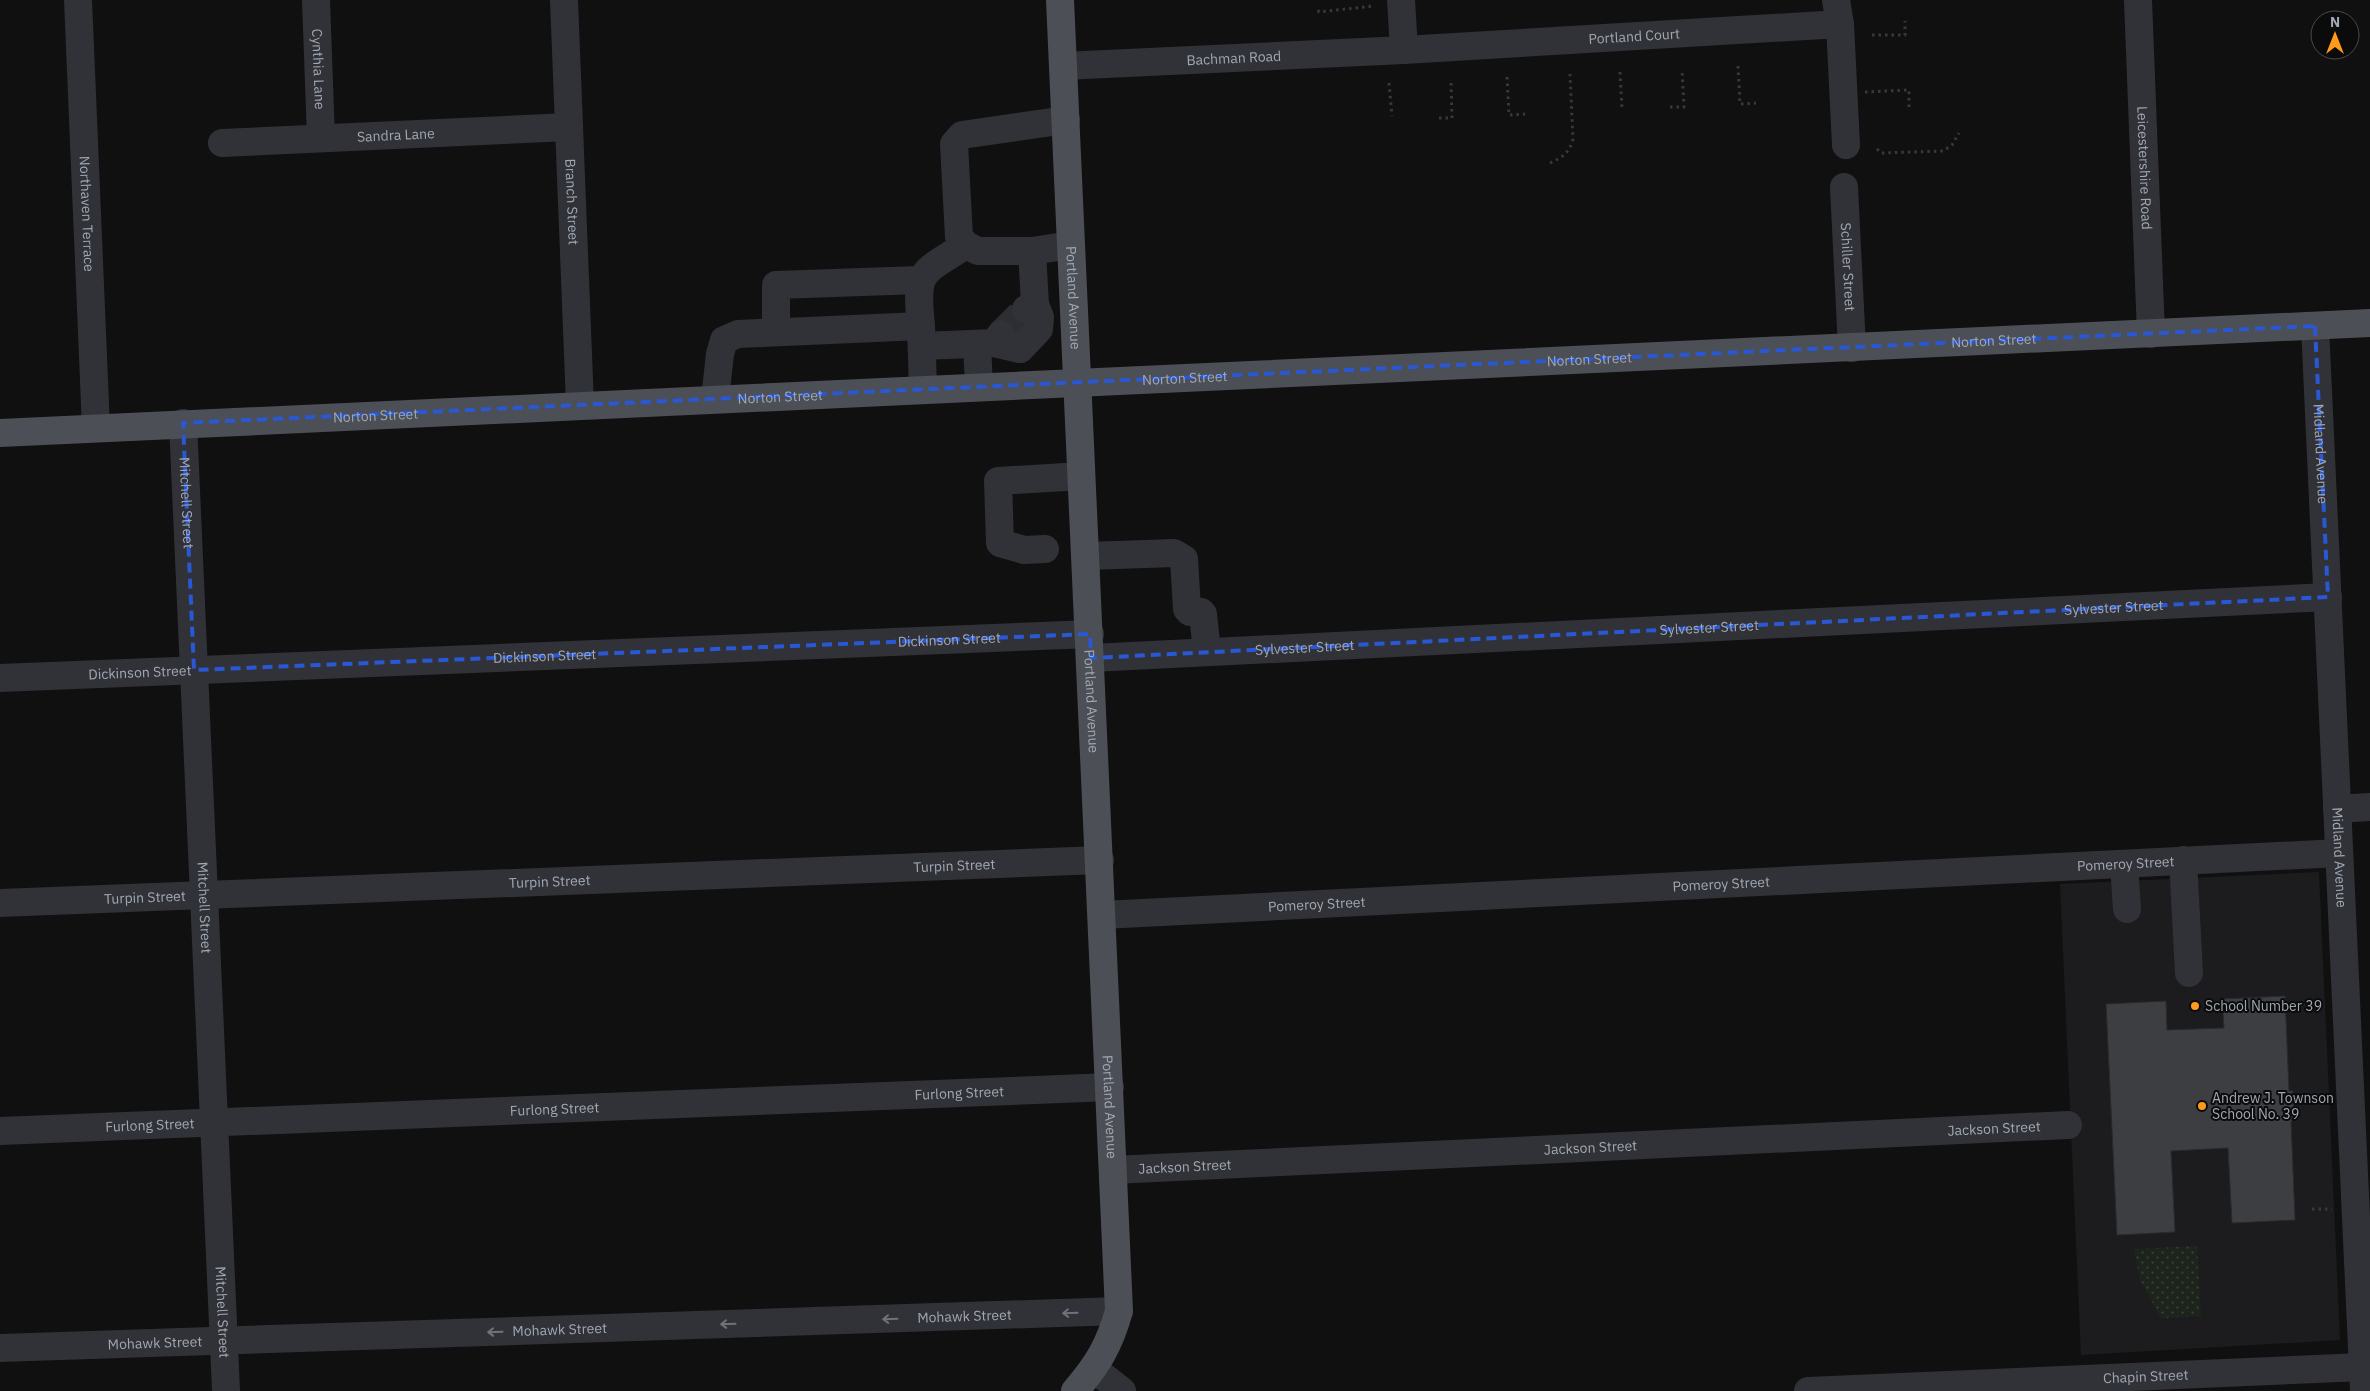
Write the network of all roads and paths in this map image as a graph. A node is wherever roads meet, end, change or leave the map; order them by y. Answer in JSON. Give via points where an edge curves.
{"nodes":[{"id":1,"x":78,"y":0,"type":"edge"},
{"id":2,"x":316,"y":0,"type":"edge"},
{"id":3,"x":564,"y":0,"type":"edge"},
{"id":4,"x":1060,"y":0,"type":"edge"},
{"id":5,"x":1401,"y":0,"type":"edge"},
{"id":6,"x":2138,"y":0,"type":"edge"},
{"id":7,"x":1373,"y":6,"type":"dead end"},
{"id":8,"x":1318,"y":10,"type":"dead end"},
{"id":9,"x":1838,"y":12,"type":"edge"},
{"id":10,"x":1906,"y":21,"type":"dead end"},
{"id":11,"x":1872,"y":35,"type":"dead end"},
{"id":12,"x":1404,"y":50,"type":"junction"},
{"id":13,"x":1063,"y":66,"type":"junction"},
{"id":14,"x":1738,"y":66,"type":"dead end"},
{"id":15,"x":1682,"y":69,"type":"dead end"},
{"id":16,"x":1620,"y":72,"type":"dead end"},
{"id":17,"x":1570,"y":74,"type":"dead end"},
{"id":18,"x":1507,"y":77,"type":"dead end"},
{"id":19,"x":1451,"y":80,"type":"dead end"},
{"id":20,"x":1389,"y":83,"type":"dead end"},
{"id":21,"x":1875,"y":92,"type":"dead end"},
{"id":22,"x":1756,"y":103,"type":"dead end"},
{"id":23,"x":1670,"y":107,"type":"dead end"},
{"id":24,"x":1909,"y":108,"type":"dead end"},
{"id":25,"x":1622,"y":109,"type":"dead end"},
{"id":26,"x":1525,"y":114,"type":"dead end"},
{"id":27,"x":1392,"y":116,"type":"dead end"},
{"id":28,"x":1439,"y":118,"type":"dead end"},
{"id":29,"x":1066,"y":120,"type":"junction"},
{"id":30,"x":569,"y":127,"type":"junction"},
{"id":31,"x":1959,"y":133,"type":"dead end"},
{"id":32,"x":321,"y":138,"type":"junction"},
{"id":33,"x":222,"y":143,"type":"dead end"},
{"id":34,"x":1846,"y":144,"type":"dead end"},
{"id":35,"x":1877,"y":149,"type":"dead end"},
{"id":36,"x":1550,"y":162,"type":"dead end"},
{"id":37,"x":1844,"y":187,"type":"dead end"},
{"id":38,"x":966,"y":245,"type":"junction"},
{"id":39,"x":1071,"y":245,"type":"junction"},
{"id":40,"x":1032,"y":250,"type":"junction"},
{"id":41,"x":920,"y":280,"type":"junction"},
{"id":42,"x":2370,"y":323,"type":"edge"},
{"id":43,"x":2315,"y":326,"type":"junction"},
{"id":44,"x":776,"y":331,"type":"junction"},
{"id":45,"x":2151,"y":334,"type":"junction"},
{"id":46,"x":922,"y":336,"type":"junction"},
{"id":47,"x":991,"y":340,"type":"junction"},
{"id":48,"x":1852,"y":348,"type":"junction"},
{"id":49,"x":1077,"y":384,"type":"junction"},
{"id":50,"x":979,"y":387,"type":"junction"},
{"id":51,"x":923,"y":389,"type":"junction"},
{"id":52,"x":715,"y":399,"type":"junction"},
{"id":53,"x":580,"y":404,"type":"junction"},
{"id":54,"x":183,"y":424,"type":"junction"},
{"id":55,"x":96,"y":428,"type":"junction"},
{"id":56,"x":0,"y":432,"type":"edge"},
{"id":57,"x":1081,"y":476,"type":"junction"},
{"id":58,"x":1045,"y":549,"type":"dead end"},
{"id":59,"x":1086,"y":556,"type":"junction"},
{"id":60,"x":2328,"y":597,"type":"junction"},
{"id":61,"x":1091,"y":646,"type":"junction"},
{"id":62,"x":1206,"y":652,"type":"junction"},
{"id":63,"x":194,"y":670,"type":"junction"},
{"id":64,"x":0,"y":678,"type":"edge"},
{"id":65,"x":2370,"y":808,"type":"edge"},
{"id":66,"x":2337,"y":809,"type":"junction"},
{"id":67,"x":2339,"y":853,"type":"junction"},
{"id":68,"x":1100,"y":860,"type":"junction"},
{"id":69,"x":2183,"y":860,"type":"junction"},
{"id":70,"x":2124,"y":864,"type":"junction"},
{"id":71,"x":204,"y":895,"type":"junction"},
{"id":72,"x":0,"y":903,"type":"edge"},
{"id":73,"x":2127,"y":909,"type":"dead end"},
{"id":74,"x":1102,"y":915,"type":"junction"},
{"id":75,"x":2189,"y":973,"type":"dead end"},
{"id":76,"x":1110,"y":1087,"type":"junction"},
{"id":77,"x":214,"y":1122,"type":"junction"},
{"id":78,"x":2068,"y":1125,"type":"dead end"},
{"id":79,"x":0,"y":1131,"type":"edge"},
{"id":80,"x":1113,"y":1170,"type":"junction"},
{"id":81,"x":2337,"y":1209,"type":"dead end"},
{"id":82,"x":2312,"y":1210,"type":"dead end"},
{"id":83,"x":1119,"y":1311,"type":"junction"},
{"id":84,"x":224,"y":1341,"type":"junction"},
{"id":85,"x":0,"y":1348,"type":"edge"},
{"id":86,"x":1094,"y":1369,"type":"junction"},
{"id":87,"x":2363,"y":1379,"type":"edge"},
{"id":88,"x":226,"y":1391,"type":"edge"},
{"id":89,"x":1075,"y":1391,"type":"edge"},
{"id":90,"x":1122,"y":1391,"type":"edge"},
{"id":91,"x":1808,"y":1391,"type":"edge"}],
"edges":[{"from":1,"to":55,"type":"street","name":"Northaven Terrace"},
{"from":2,"to":32,"type":"street","name":"Cynthia Lane"},
{"from":3,"to":30,"type":"street","name":"Branch Street"},
{"from":4,"to":13,"type":"main road","name":"Portland Avenue"},
{"from":5,"to":12,"type":"street"},
{"from":6,"to":45,"type":"street","name":"Leicestershire Road"},
{"from":7,"to":8,"type":"path"},
{"from":9,"to":12,"type":"street","name":"Portland Court"},
{"from":9,"to":34,"type":"street"},
{"from":10,"to":11,"type":"path","via":[[1906,34]]},
{"from":12,"to":13,"type":"street","name":"Bachman Road"},
{"from":13,"to":29,"type":"main road","name":"Portland Avenue"},
{"from":14,"to":22,"type":"path","via":[[1740,104]]},
{"from":15,"to":23,"type":"path","via":[[1684,107]]},
{"from":16,"to":25,"type":"path"},
{"from":17,"to":36,"type":"path","via":[[1571,148]]},
{"from":18,"to":26,"type":"path","via":[[1509,115]]},
{"from":19,"to":28,"type":"path","via":[[1452,118]]},
{"from":20,"to":27,"type":"path"},
{"from":21,"to":24,"type":"path","via":[[1909,90]]},
{"from":29,"to":38,"type":"street","via":[[962,135],[954,144],[959,237]]},
{"from":29,"to":39,"type":"main road","name":"Portland Avenue"},
{"from":30,"to":32,"type":"street","name":"Sandra Lane"},
{"from":30,"to":53,"type":"street","name":"Branch Street"},
{"from":31,"to":35,"type":"path","via":[[1952,145],[1943,151],[1881,153]]},
{"from":32,"to":33,"type":"street","name":"Sandra Lane"},
{"from":37,"to":48,"type":"street","name":"Schiller Street"},
{"from":38,"to":40,"type":"street","via":[[978,250]]},
{"from":38,"to":41,"type":"street","via":[[926,271]]},
{"from":39,"to":40,"type":"street"},
{"from":39,"to":49,"type":"main road","name":"Portland Avenue"},
{"from":40,"to":47,"type":"street","via":[[1030,307],[1040,316],[1039,329],[1020,349]]},
{"from":41,"to":44,"type":"street","via":[[776,285]]},
{"from":41,"to":46,"type":"street"},
{"from":42,"to":43,"type":"main road","name":"Norton Street"},
{"from":43,"to":45,"type":"main road","name":"Norton Street"},
{"from":43,"to":60,"type":"street","name":"Midland Avenue"},
{"from":44,"to":46,"type":"street"},
{"from":44,"to":52,"type":"street","via":[[738,334],[724,340]]},
{"from":45,"to":48,"type":"main road","name":"Norton Street"},
{"from":46,"to":47,"type":"street"},
{"from":46,"to":51,"type":"street"},
{"from":47,"to":50,"type":"street"},
{"from":48,"to":49,"type":"main road","name":"Norton Street"},
{"from":49,"to":50,"type":"main road","name":"Norton Street"},
{"from":49,"to":57,"type":"main road","name":"Portland Avenue"},
{"from":50,"to":51,"type":"main road","name":"Norton Street"},
{"from":51,"to":52,"type":"main road","name":"Norton Street"},
{"from":52,"to":53,"type":"main road","name":"Norton Street"},
{"from":53,"to":54,"type":"main road","name":"Norton Street"},
{"from":54,"to":55,"type":"main road","name":"Norton Street"},
{"from":54,"to":63,"type":"street","name":"Mitchell Street"},
{"from":55,"to":56,"type":"main road","name":"Norton Street"},
{"from":57,"to":58,"type":"street","via":[[998,481],[1000,543],[1024,550]]},
{"from":57,"to":59,"type":"main road","name":"Portland Avenue"},
{"from":59,"to":61,"type":"main road","name":"Portland Avenue"},
{"from":59,"to":62,"type":"street","via":[[1174,553],[1184,559],[1187,609],[1203,614]]},
{"from":60,"to":62,"type":"street","name":"Sylvester Street"},
{"from":60,"to":66,"type":"street","name":"Midland Avenue"},
{"from":61,"to":62,"type":"street","name":"Sylvester Street"},
{"from":61,"to":63,"type":"street","name":"Dickinson Street"},
{"from":61,"to":68,"type":"main road","name":"Portland Avenue"},
{"from":63,"to":64,"type":"street","name":"Dickinson Street"},
{"from":63,"to":71,"type":"street","name":"Mitchell Street"},
{"from":65,"to":66,"type":"street"},
{"from":66,"to":67,"type":"street","name":"Midland Avenue"},
{"from":67,"to":69,"type":"street","name":"Pomeroy Street"},
{"from":67,"to":87,"type":"street","name":"Midland Avenue"},
{"from":68,"to":71,"type":"street","name":"Turpin Street"},
{"from":68,"to":74,"type":"main road","name":"Portland Avenue"},
{"from":69,"to":70,"type":"street","name":"Pomeroy Street"},
{"from":69,"to":75,"type":"street"},
{"from":70,"to":73,"type":"street"},
{"from":70,"to":74,"type":"street","name":"Pomeroy Street"},
{"from":71,"to":72,"type":"street","name":"Turpin Street"},
{"from":71,"to":77,"type":"street","name":"Mitchell Street"},
{"from":74,"to":76,"type":"main road","name":"Portland Avenue"},
{"from":76,"to":77,"type":"street","name":"Furlong Street"},
{"from":76,"to":80,"type":"main road","name":"Portland Avenue"},
{"from":77,"to":79,"type":"street","name":"Furlong Street"},
{"from":77,"to":84,"type":"street","name":"Mitchell Street"},
{"from":78,"to":80,"type":"street","name":"Jackson Street"},
{"from":80,"to":83,"type":"main road","name":"Portland Avenue"},
{"from":81,"to":82,"type":"path"},
{"from":83,"to":84,"type":"street","name":"Mohawk Street","one_way":true},
{"from":83,"to":86,"type":"main road","name":"Portland Avenue","via":[[1111,1339]]},
{"from":84,"to":85,"type":"street","name":"Mohawk Street"},
{"from":84,"to":88,"type":"street","name":"Mitchell Street"},
{"from":86,"to":89,"type":"main road","name":"Portland Avenue"},
{"from":86,"to":90,"type":"street"},
{"from":87,"to":91,"type":"street","name":"Chapin Street"}]}
